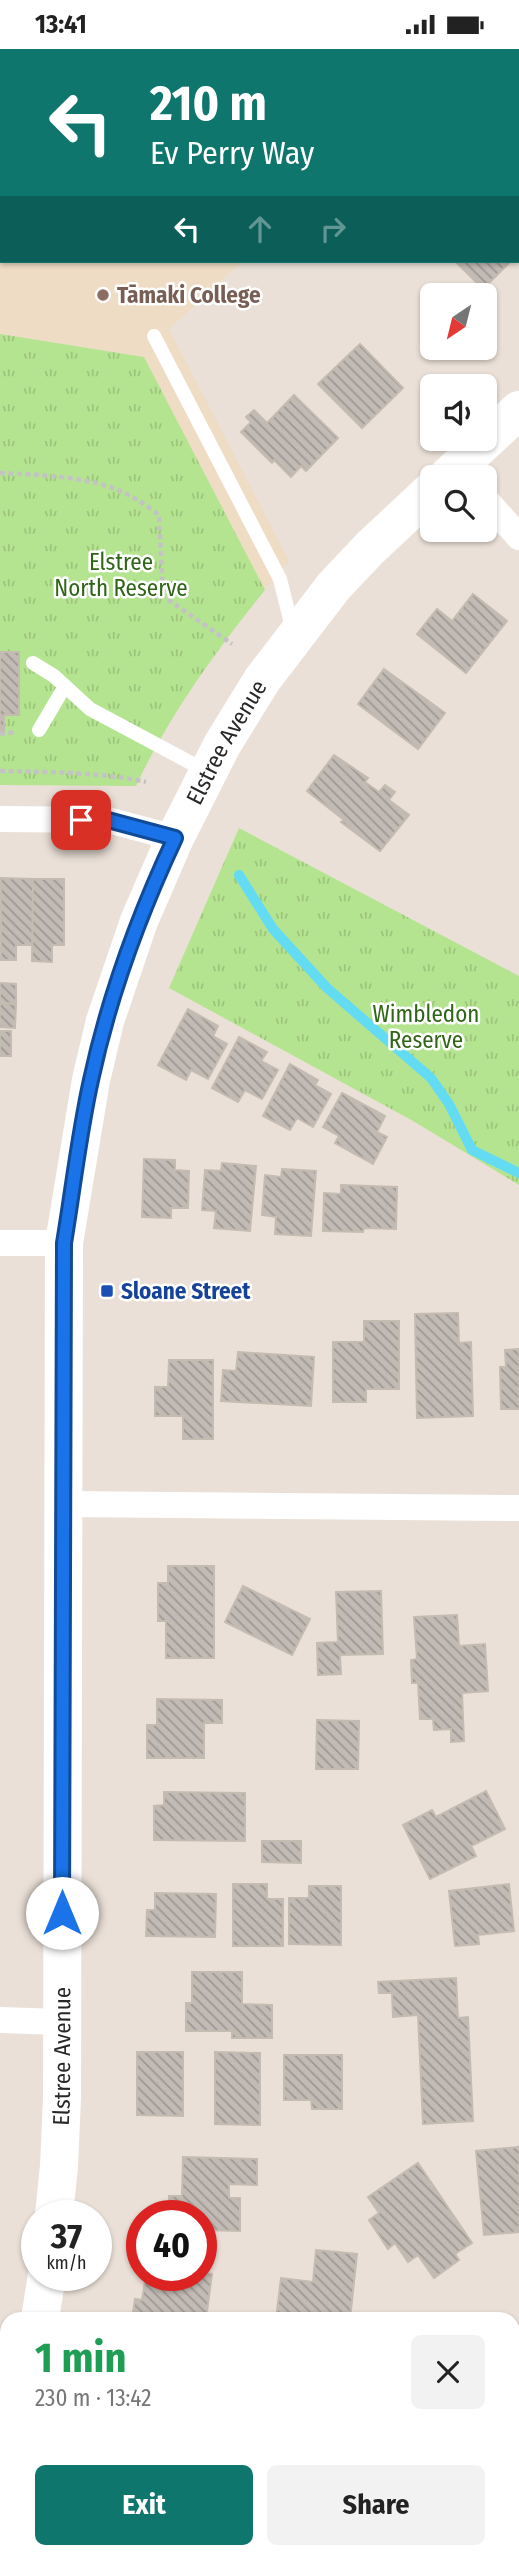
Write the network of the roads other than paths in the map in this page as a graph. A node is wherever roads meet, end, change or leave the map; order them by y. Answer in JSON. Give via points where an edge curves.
{"nodes":[{"id":1,"x":154,"y":336,"type":"dead end"},
{"id":2,"x":519,"y":410,"type":"edge"},
{"id":3,"x":464,"y":465,"type":"edge"},
{"id":4,"x":420,"y":505,"type":"edge"},
{"id":5,"x":497,"y":512,"type":"edge"},
{"id":6,"x":519,"y":537,"type":"edge"},
{"id":7,"x":295,"y":636,"type":"junction"},
{"id":8,"x":33,"y":663,"type":"dead end"},
{"id":9,"x":65,"y":686,"type":"junction"},
{"id":10,"x":39,"y":730,"type":"dead end"},
{"id":11,"x":207,"y":772,"type":"junction"},
{"id":12,"x":0,"y":819,"type":"edge"},
{"id":13,"x":175,"y":838,"type":"junction"},
{"id":14,"x":0,"y":1243,"type":"edge"},
{"id":15,"x":64,"y":1243,"type":"junction"},
{"id":16,"x":64,"y":1504,"type":"junction"},
{"id":17,"x":519,"y":1508,"type":"edge"},
{"id":18,"x":0,"y":2020,"type":"edge"},
{"id":19,"x":61,"y":2022,"type":"junction"},
{"id":20,"x":55,"y":2200,"type":"edge"},
{"id":21,"x":44,"y":2291,"type":"edge"},
{"id":22,"x":41,"y":2312,"type":"edge"}],
"edges":[{"from":1,"to":7,"type":"lane","via":[[280,579]]},
{"from":2,"to":3,"type":"street","name":"Elstree Avenue"},
{"from":4,"to":7,"type":"street","name":"Elstree Avenue","via":[[370,548]]},
{"from":5,"to":6,"type":"street"},
{"from":7,"to":11,"type":"street","name":"Elstree Avenue","via":[[248,701]]},
{"from":8,"to":9,"type":"lane"},
{"from":9,"to":10,"type":"lane"},
{"from":9,"to":11,"type":"lane","via":[[90,709]]},
{"from":11,"to":13,"type":"street","name":"Elstree Avenue"},
{"from":12,"to":13,"type":"street","via":[[108,820]]},
{"from":13,"to":15,"type":"street","name":"Elstree Avenue","via":[[139,921],[105,1021],[80,1135]]},
{"from":14,"to":15,"type":"street"},
{"from":15,"to":16,"type":"street","name":"Elstree Avenue"},
{"from":16,"to":17,"type":"street"},
{"from":16,"to":19,"type":"street","name":"Elstree Avenue"},
{"from":18,"to":19,"type":"street"},
{"from":19,"to":20,"type":"street","name":"Elstree Avenue"},
{"from":21,"to":22,"type":"street"}]}
